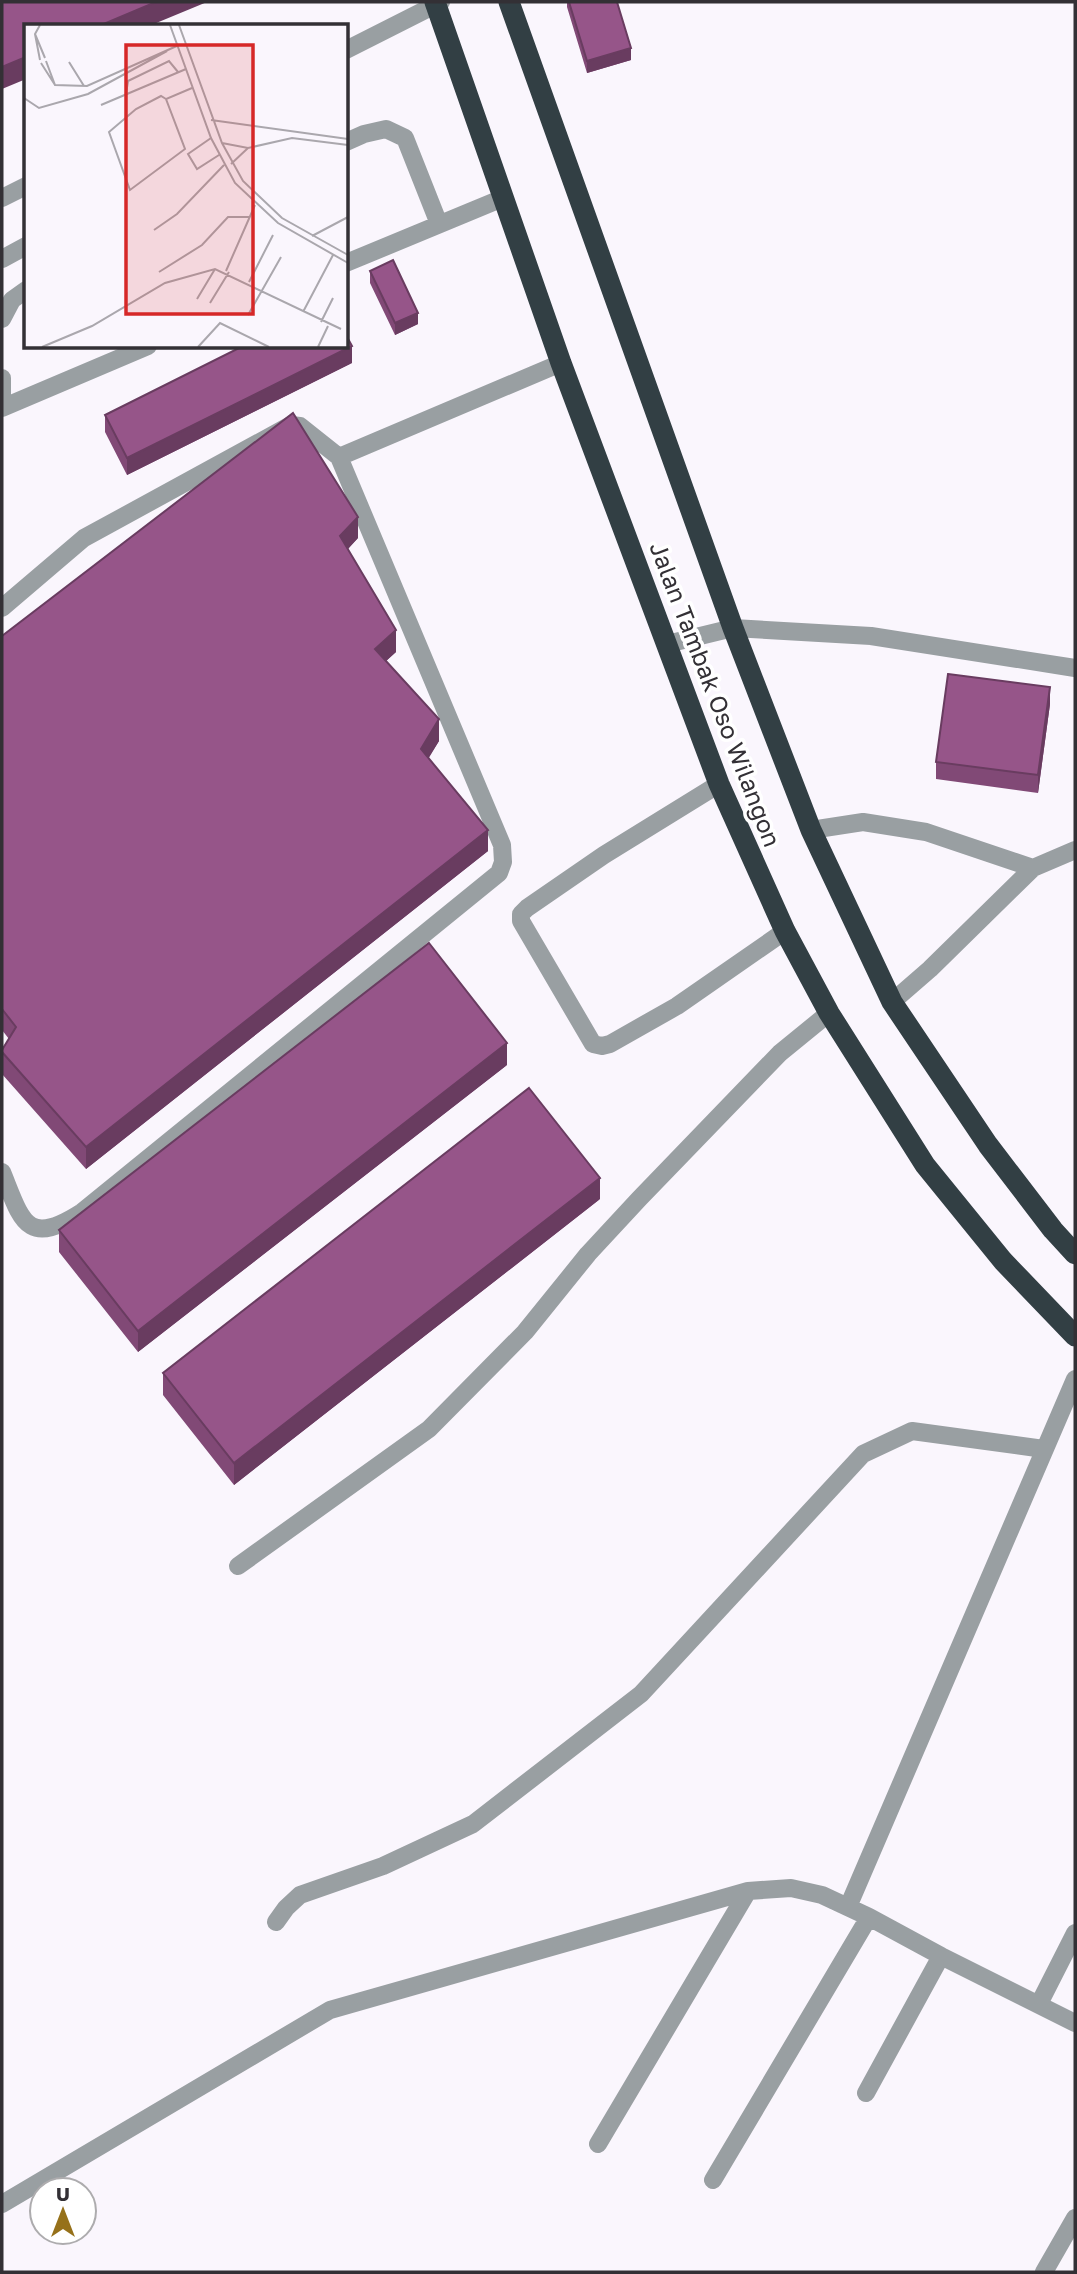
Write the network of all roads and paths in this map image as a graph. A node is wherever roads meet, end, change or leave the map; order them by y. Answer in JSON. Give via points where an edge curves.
{"nodes":[{"id":1,"x":437,"y":2,"type":"edge"},
{"id":2,"x":509,"y":2,"type":"edge"},
{"id":3,"x":348,"y":49,"type":"edge"},
{"id":4,"x":348,"y":141,"type":"edge"},
{"id":5,"x":24,"y":187,"type":"edge"},
{"id":6,"x":2,"y":198,"type":"edge"},
{"id":7,"x":503,"y":198,"type":"junction"},
{"id":8,"x":439,"y":224,"type":"junction"},
{"id":9,"x":24,"y":248,"type":"edge"},
{"id":10,"x":2,"y":259,"type":"edge"},
{"id":11,"x":348,"y":262,"type":"edge"},
{"id":12,"x":24,"y":291,"type":"edge"},
{"id":13,"x":2,"y":319,"type":"edge"},
{"id":14,"x":143,"y":348,"type":"edge"},
{"id":15,"x":561,"y":363,"type":"junction"},
{"id":16,"x":2,"y":378,"type":"edge"},
{"id":17,"x":2,"y":408,"type":"edge"},
{"id":18,"x":339,"y":457,"type":"junction"},
{"id":19,"x":2,"y":608,"type":"edge"},
{"id":20,"x":733,"y":628,"type":"junction"},
{"id":21,"x":667,"y":644,"type":"junction"},
{"id":22,"x":1075,"y":668,"type":"edge"},
{"id":23,"x":719,"y":784,"type":"junction"},
{"id":24,"x":811,"y":830,"type":"junction"},
{"id":25,"x":1075,"y":849,"type":"edge"},
{"id":26,"x":1033,"y":868,"type":"junction"},
{"id":27,"x":785,"y":932,"type":"junction"},
{"id":28,"x":892,"y":1002,"type":"junction"},
{"id":29,"x":830,"y":1013,"type":"junction"},
{"id":30,"x":2,"y":1172,"type":"edge"},
{"id":31,"x":1075,"y":1254,"type":"edge"},
{"id":32,"x":1075,"y":1336,"type":"edge"},
{"id":33,"x":1075,"y":1379,"type":"edge"},
{"id":34,"x":1044,"y":1449,"type":"junction"},
{"id":35,"x":238,"y":1566,"type":"dead end"},
{"id":36,"x":748,"y":1891,"type":"junction"},
{"id":37,"x":848,"y":1907,"type":"junction"},
{"id":38,"x":869,"y":1917,"type":"junction"},
{"id":39,"x":276,"y":1922,"type":"dead end"},
{"id":40,"x":1075,"y":1933,"type":"edge"},
{"id":41,"x":941,"y":1956,"type":"junction"},
{"id":42,"x":1039,"y":2004,"type":"junction"},
{"id":43,"x":1075,"y":2023,"type":"edge"},
{"id":44,"x":866,"y":2093,"type":"dead end"},
{"id":45,"x":597,"y":2144,"type":"dead end"},
{"id":46,"x":713,"y":2180,"type":"dead end"},
{"id":47,"x":2,"y":2204,"type":"edge"},
{"id":48,"x":1075,"y":2218,"type":"edge"},
{"id":49,"x":1044,"y":2272,"type":"edge"}],
"edges":[{"from":1,"to":3,"type":"lane"},
{"from":1,"to":7,"type":"highway","name":"Jalan Tambak Oso Wilangon"},
{"from":2,"to":20,"type":"highway","name":"Jalan Tambak Oso Wilangon"},
{"from":4,"to":8,"type":"lane","via":[[386,129],[405,138]]},
{"from":5,"to":6,"type":"lane"},
{"from":7,"to":8,"type":"lane"},
{"from":7,"to":15,"type":"highway","name":"Jalan Tambak Oso Wilangon"},
{"from":8,"to":11,"type":"lane"},
{"from":9,"to":10,"type":"lane"},
{"from":12,"to":13,"type":"lane","via":[[12,300]]},
{"from":14,"to":17,"type":"lane"},
{"from":15,"to":18,"type":"lane"},
{"from":15,"to":21,"type":"highway","name":"Jalan Tambak Oso Wilangon"},
{"from":16,"to":17,"type":"lane"},
{"from":18,"to":19,"type":"lane","via":[[300,426],[291,425],[84,538]]},
{"from":18,"to":30,"type":"lane","via":[[502,845],[499,873],[68,1221],[49,1229],[29,1226],[19,1215]]},
{"from":20,"to":21,"type":"lane"},
{"from":20,"to":22,"type":"lane","via":[[871,636]]},
{"from":20,"to":24,"type":"highway","name":"Jalan Tambak Oso Wilangon"},
{"from":21,"to":23,"type":"highway","name":"Jalan Tambak Oso Wilangon"},
{"from":23,"to":27,"type":"highway","name":"Jalan Tambak Oso Wilangon"},
{"from":23,"to":27,"type":"lane","via":[[604,855],[527,908],[521,920],[593,1044],[602,1046],[677,1006]]},
{"from":24,"to":26,"type":"lane","via":[[863,822],[926,832]]},
{"from":24,"to":28,"type":"highway","name":"Jalan Tambak Oso Wilangon"},
{"from":25,"to":26,"type":"lane"},
{"from":26,"to":28,"type":"lane"},
{"from":27,"to":29,"type":"highway","name":"Jalan Tambak Oso Wilangon"},
{"from":28,"to":31,"type":"highway","name":"Jalan Tambak Oso Wilangon","via":[[988,1145]]},
{"from":29,"to":32,"type":"highway","name":"Jalan Tambak Oso Wilangon","via":[[925,1165],[1003,1261]]},
{"from":29,"to":35,"type":"lane","via":[[780,1053],[639,1199],[526,1332],[429,1429]]},
{"from":33,"to":34,"type":"lane"},
{"from":34,"to":37,"type":"lane"},
{"from":34,"to":39,"type":"lane","via":[[912,1431],[863,1454],[640,1694],[473,1824],[383,1866],[300,1895]]},
{"from":36,"to":37,"type":"lane","via":[[791,1888]]},
{"from":36,"to":45,"type":"lane"},
{"from":36,"to":47,"type":"lane","via":[[330,2010]]},
{"from":37,"to":38,"type":"lane"},
{"from":38,"to":41,"type":"lane"},
{"from":38,"to":46,"type":"lane"},
{"from":40,"to":42,"type":"lane"},
{"from":41,"to":42,"type":"lane"},
{"from":41,"to":44,"type":"lane"},
{"from":42,"to":43,"type":"lane"},
{"from":48,"to":49,"type":"lane"}]}
